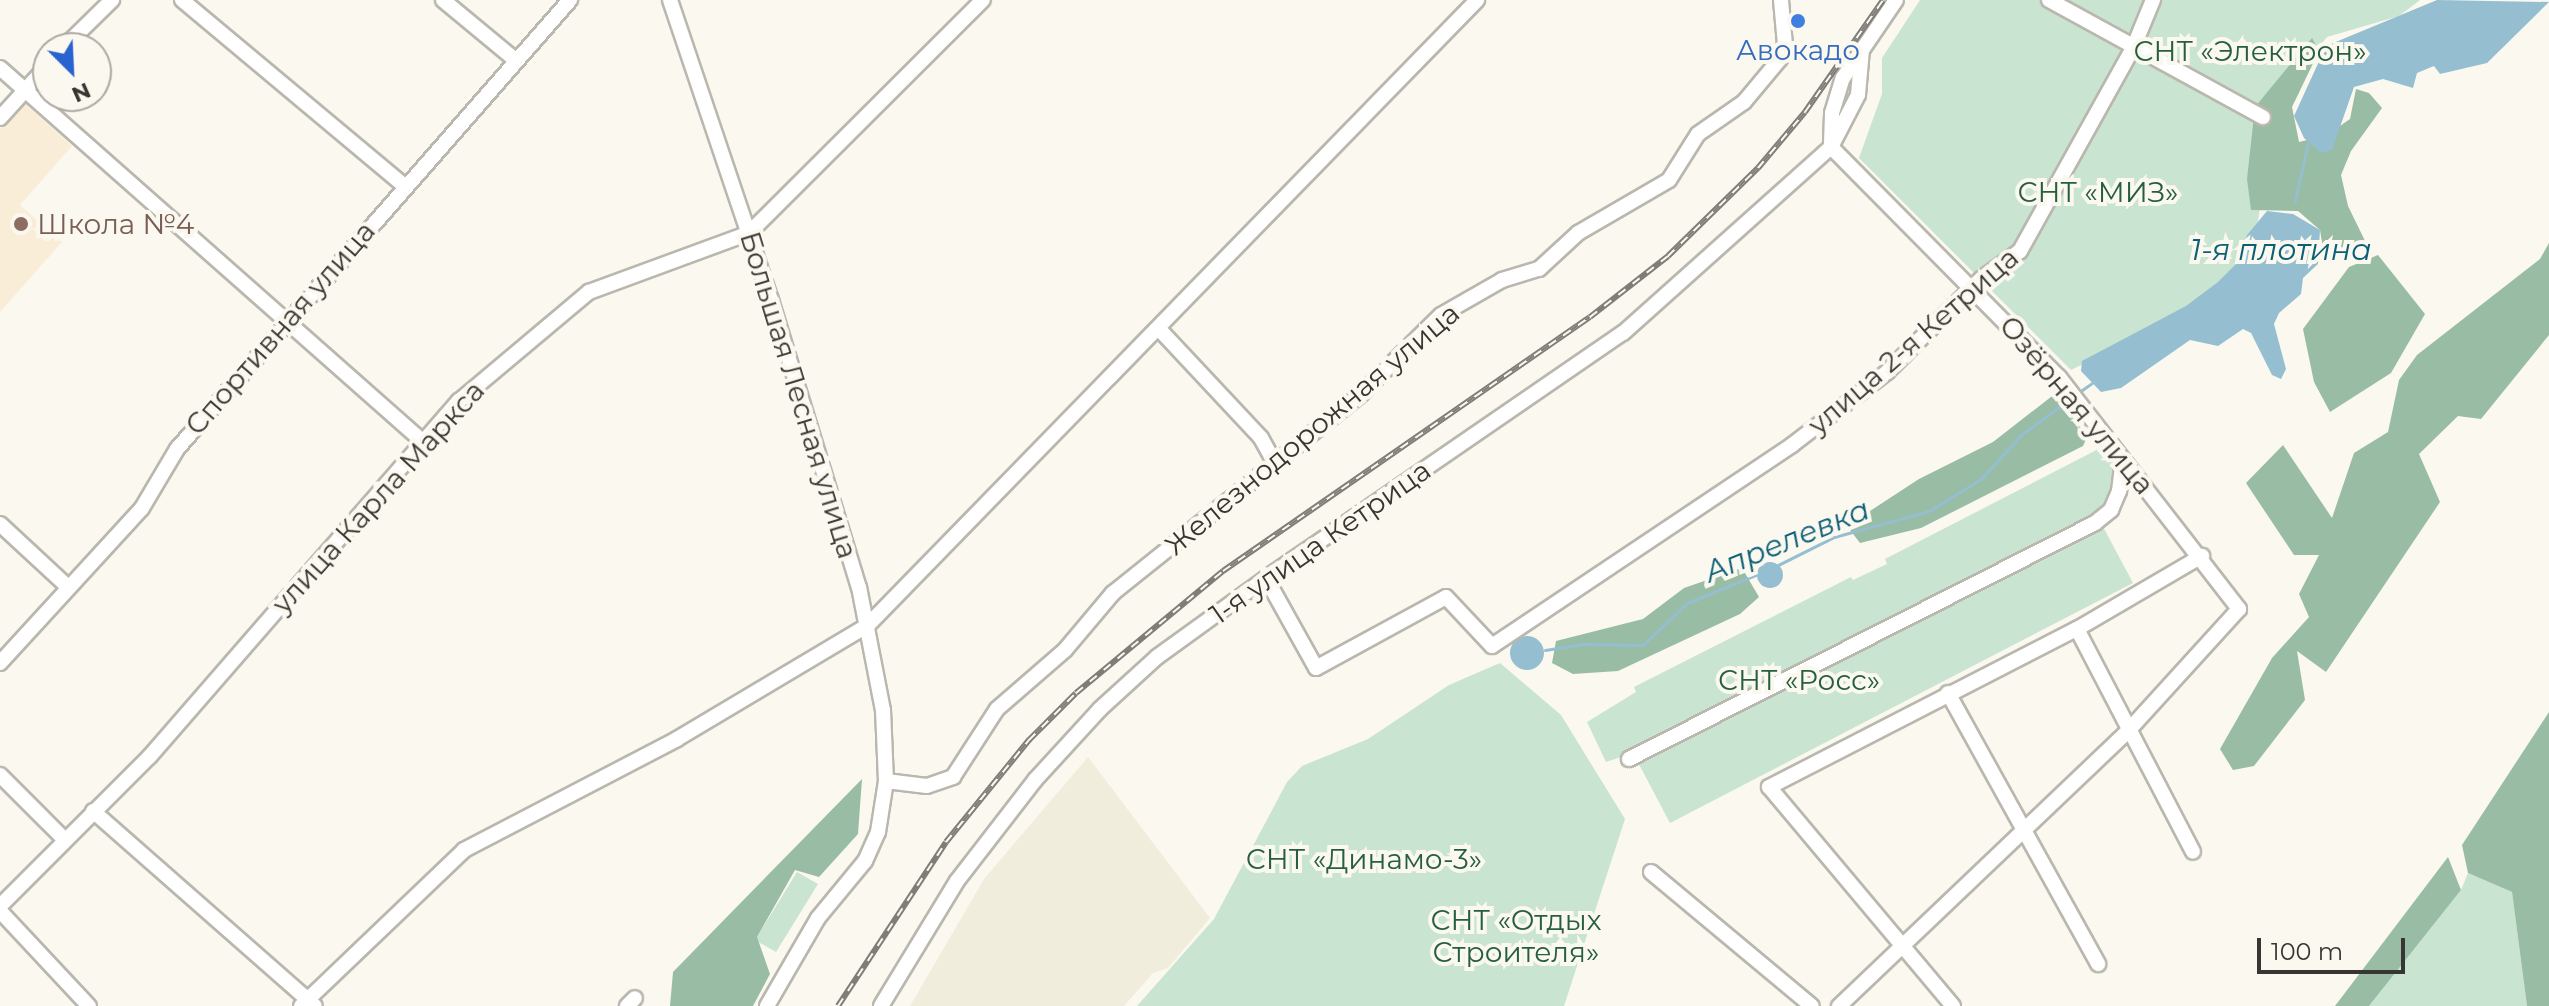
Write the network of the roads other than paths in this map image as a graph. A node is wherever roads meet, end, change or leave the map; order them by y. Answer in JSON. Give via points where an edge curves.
{"nodes":[{"id":1,"x":112,"y":0,"type":"edge"},
{"id":2,"x":182,"y":0,"type":"edge"},
{"id":3,"x":443,"y":0,"type":"edge"},
{"id":4,"x":570,"y":0,"type":"edge"},
{"id":5,"x":670,"y":0,"type":"edge"},
{"id":6,"x":983,"y":0,"type":"edge"},
{"id":7,"x":1477,"y":0,"type":"edge"},
{"id":8,"x":1781,"y":0,"type":"edge"},
{"id":9,"x":1896,"y":0,"type":"edge"},
{"id":10,"x":2049,"y":0,"type":"edge"},
{"id":11,"x":2153,"y":0,"type":"edge"},
{"id":12,"x":79,"y":32,"type":"edge"},
{"id":13,"x":2134,"y":46,"type":"junction"},
{"id":14,"x":514,"y":59,"type":"junction"},
{"id":15,"x":0,"y":68,"type":"edge"},
{"id":16,"x":32,"y":83,"type":"edge"},
{"id":17,"x":25,"y":91,"type":"junction"},
{"id":18,"x":2263,"y":117,"type":"dead end"},
{"id":19,"x":0,"y":118,"type":"edge"},
{"id":20,"x":1831,"y":147,"type":"junction"},
{"id":21,"x":403,"y":185,"type":"junction"},
{"id":22,"x":749,"y":233,"type":"junction"},
{"id":23,"x":1974,"y":287,"type":"junction"},
{"id":24,"x":288,"y":319,"type":"junction"},
{"id":25,"x":1160,"y":330,"type":"junction"},
{"id":26,"x":422,"y":441,"type":"junction"},
{"id":27,"x":2123,"y":460,"type":"junction"},
{"id":28,"x":1274,"y":461,"type":"junction"},
{"id":29,"x":0,"y":524,"type":"edge"},
{"id":30,"x":2202,"y":556,"type":"junction"},
{"id":31,"x":1266,"y":578,"type":"junction"},
{"id":32,"x":69,"y":588,"type":"junction"},
{"id":33,"x":868,"y":625,"type":"junction"},
{"id":34,"x":2077,"y":629,"type":"junction"},
{"id":35,"x":0,"y":663,"type":"edge"},
{"id":36,"x":1948,"y":693,"type":"junction"},
{"id":37,"x":2127,"y":732,"type":"junction"},
{"id":38,"x":1629,"y":759,"type":"dead end"},
{"id":39,"x":0,"y":775,"type":"edge"},
{"id":40,"x":886,"y":781,"type":"junction"},
{"id":41,"x":93,"y":811,"type":"junction"},
{"id":42,"x":2023,"y":830,"type":"junction"},
{"id":43,"x":65,"y":840,"type":"junction"},
{"id":44,"x":2193,"y":852,"type":"dead end"},
{"id":45,"x":1651,"y":872,"type":"dead end"},
{"id":46,"x":0,"y":909,"type":"edge"},
{"id":47,"x":1905,"y":948,"type":"junction"},
{"id":48,"x":2098,"y":964,"type":"dead end"},
{"id":49,"x":774,"y":1003,"type":"edge"},
{"id":50,"x":308,"y":1004,"type":"edge"},
{"id":51,"x":89,"y":1006,"type":"edge"},
{"id":52,"x":881,"y":1006,"type":"edge"},
{"id":53,"x":1812,"y":1006,"type":"edge"},
{"id":54,"x":1839,"y":1006,"type":"edge"},
{"id":55,"x":1953,"y":1006,"type":"edge"}],
"edges":[{"from":1,"to":12,"type":"street"},
{"from":2,"to":21,"type":"street"},
{"from":3,"to":14,"type":"street"},
{"from":4,"to":14,"type":"street","name":"Спортивная улица"},
{"from":5,"to":22,"type":"street","name":"Большая Лесная улица"},
{"from":6,"to":22,"type":"street","name":"улица Карла Маркса"},
{"from":7,"to":25,"type":"street"},
{"from":8,"to":28,"type":"street","name":"Железнодорожная улица","via":[[1785,45],[1762,85],[1698,134],[1669,180],[1578,233],[1539,269],[1502,280],[1448,310],[1361,394]]},
{"from":9,"to":20,"type":"street","via":[[1836,94]]},
{"from":10,"to":13,"type":"street"},
{"from":11,"to":13,"type":"street","name":"улица 2-я Кетрица"},
{"from":13,"to":18,"type":"street"},
{"from":13,"to":23,"type":"street","name":"улица 2-я Кетрица","via":[[2020,251]]},
{"from":14,"to":21,"type":"street","name":"Спортивная улица"},
{"from":15,"to":17,"type":"street"},
{"from":16,"to":17,"type":"street"},
{"from":17,"to":19,"type":"street"},
{"from":17,"to":24,"type":"street"},
{"from":20,"to":23,"type":"street","name":"Озёрная улица"},
{"from":20,"to":31,"type":"street","name":"1-я улица Кетрица","via":[[1623,333]]},
{"from":21,"to":24,"type":"street","name":"Спортивная улица"},
{"from":22,"to":26,"type":"street","name":"улица Карла Маркса","via":[[589,292],[491,372]]},
{"from":22,"to":33,"type":"street","name":"Большая Лесная улица"},
{"from":23,"to":27,"type":"street","name":"Озёрная улица","via":[[2067,385]]},
{"from":23,"to":31,"type":"street","name":"улица 2-я Кетрица","via":[[1887,372],[1792,445],[1492,646],[1446,597],[1316,668]]},
{"from":24,"to":26,"type":"street"},
{"from":24,"to":32,"type":"street","name":"Спортивная улица","via":[[177,449],[142,508]]},
{"from":25,"to":28,"type":"street","via":[[1261,438]]},
{"from":25,"to":33,"type":"street"},
{"from":26,"to":41,"type":"street","name":"улица Карла Маркса","via":[[150,756]]},
{"from":27,"to":30,"type":"street","name":"Озёрная улица"},
{"from":27,"to":38,"type":"street","via":[[2111,510],[2095,523]]},
{"from":28,"to":40,"type":"street","name":"Железнодорожная улица","via":[[1113,593],[1065,650],[997,709],[953,777],[927,786]]},
{"from":29,"to":32,"type":"street"},
{"from":30,"to":34,"type":"street"},
{"from":30,"to":37,"type":"street","name":"Озёрная улица","via":[[2239,609]]},
{"from":31,"to":52,"type":"street","name":"1-я улица Кетрица","via":[[1157,657],[1035,780],[957,881]]},
{"from":32,"to":35,"type":"street","name":"Спортивная улица"},
{"from":33,"to":40,"type":"street","name":"Большая Лесная улица","via":[[883,710]]},
{"from":33,"to":50,"type":"street","via":[[677,739],[455,856]]},
{"from":34,"to":36,"type":"street"},
{"from":34,"to":37,"type":"street"},
{"from":36,"to":42,"type":"street"},
{"from":36,"to":47,"type":"street","via":[[1769,787]]},
{"from":37,"to":42,"type":"street"},
{"from":37,"to":44,"type":"street"},
{"from":39,"to":43,"type":"street"},
{"from":40,"to":49,"type":"street","name":"Большая Лесная улица","via":[[878,832],[865,861],[818,918]]},
{"from":41,"to":43,"type":"street","name":"улица Карла Маркса"},
{"from":41,"to":50,"type":"street"},
{"from":42,"to":47,"type":"street"},
{"from":42,"to":48,"type":"street"},
{"from":43,"to":46,"type":"street","name":"улица Карла Маркса"},
{"from":45,"to":53,"type":"street"},
{"from":46,"to":51,"type":"street"},
{"from":47,"to":54,"type":"street"},
{"from":47,"to":55,"type":"street"}]}
